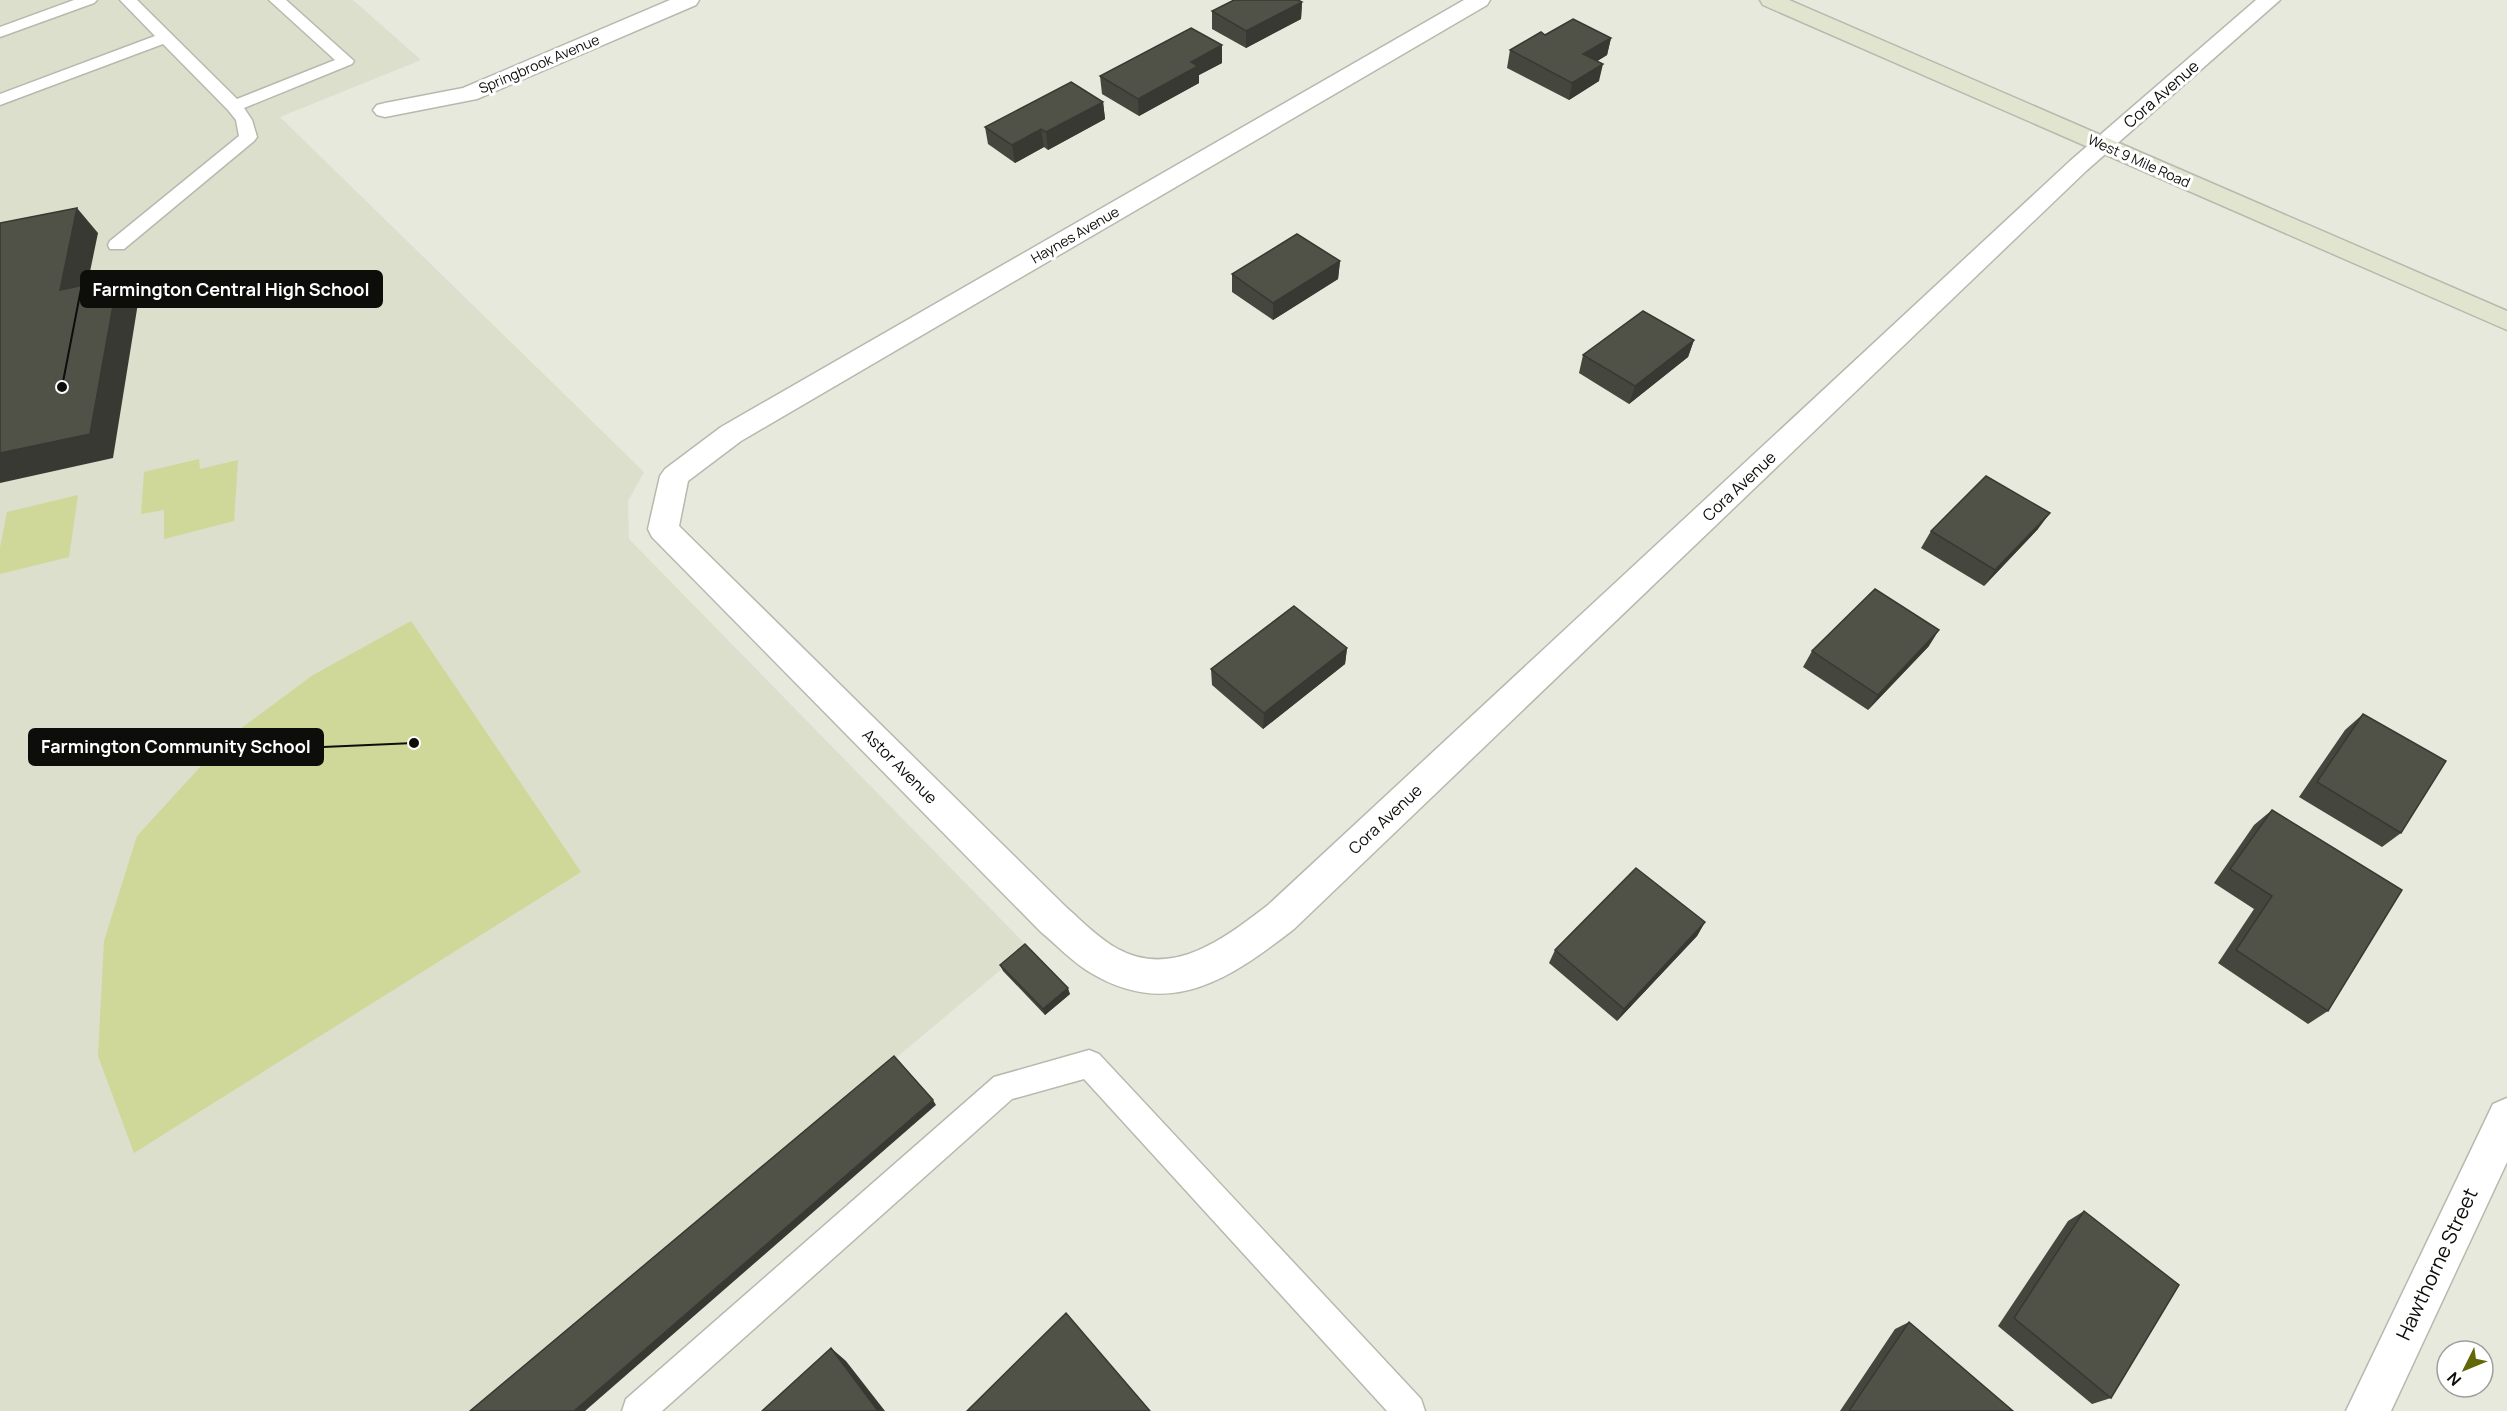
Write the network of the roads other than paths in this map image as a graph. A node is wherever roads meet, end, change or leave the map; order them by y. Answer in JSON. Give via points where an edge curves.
{"nodes":[{"id":1,"x":89,"y":0,"type":"edge"},
{"id":2,"x":128,"y":0,"type":"edge"},
{"id":3,"x":277,"y":0,"type":"edge"},
{"id":4,"x":688,"y":0,"type":"edge"},
{"id":5,"x":1479,"y":0,"type":"edge"},
{"id":6,"x":1771,"y":0,"type":"edge"},
{"id":7,"x":2269,"y":0,"type":"edge"},
{"id":8,"x":0,"y":32,"type":"edge"},
{"id":9,"x":166,"y":38,"type":"junction"},
{"id":10,"x":0,"y":100,"type":"edge"},
{"id":11,"x":234,"y":106,"type":"junction"},
{"id":12,"x":385,"y":110,"type":"dead end"},
{"id":13,"x":2102,"y":145,"type":"junction"},
{"id":14,"x":117,"y":245,"type":"dead end"},
{"id":15,"x":2507,"y":321,"type":"edge"},
{"id":16,"x":675,"y":476,"type":"joint"},
{"id":17,"x":1206,"y":968,"type":"joint"},
{"id":18,"x":2507,"y":1118,"type":"edge"},
{"id":19,"x":638,"y":1411,"type":"edge"},
{"id":20,"x":1409,"y":1411,"type":"edge"},
{"id":21,"x":2367,"y":1411,"type":"edge"}],
"edges":[{"from":1,"to":8,"type":"lane"},
{"from":2,"to":9,"type":"lane"},
{"from":3,"to":11,"type":"lane","via":[[346,61]]},
{"from":4,"to":12,"type":"street","name":"Springbrook Avenue","via":[[469,94]]},
{"from":5,"to":16,"type":"street","name":"Haynes Avenue","via":[[731,434]]},
{"from":6,"to":13,"type":"street","name":"West 9 Mile Road"},
{"from":7,"to":13,"type":"street","name":"Cora Avenue"},
{"from":9,"to":10,"type":"lane"},
{"from":9,"to":11,"type":"lane"},
{"from":11,"to":14,"type":"lane","via":[[244,120],[248,137]]},
{"from":13,"to":15,"type":"street","name":"West 9 Mile Road"},
{"from":13,"to":17,"type":"street","name":"Cora Avenue","via":[[1281,917],[1240,950]]},
{"from":16,"to":17,"type":"street","name":"Astor Avenue","via":[[663,529],[1054,920],[1104,962],[1137,976],[1176,977]]},
{"from":18,"to":21,"type":"street","name":"Hawthorne Street"},
{"from":19,"to":20,"type":"lane","via":[[1004,1087],[1089,1064]]}]}
